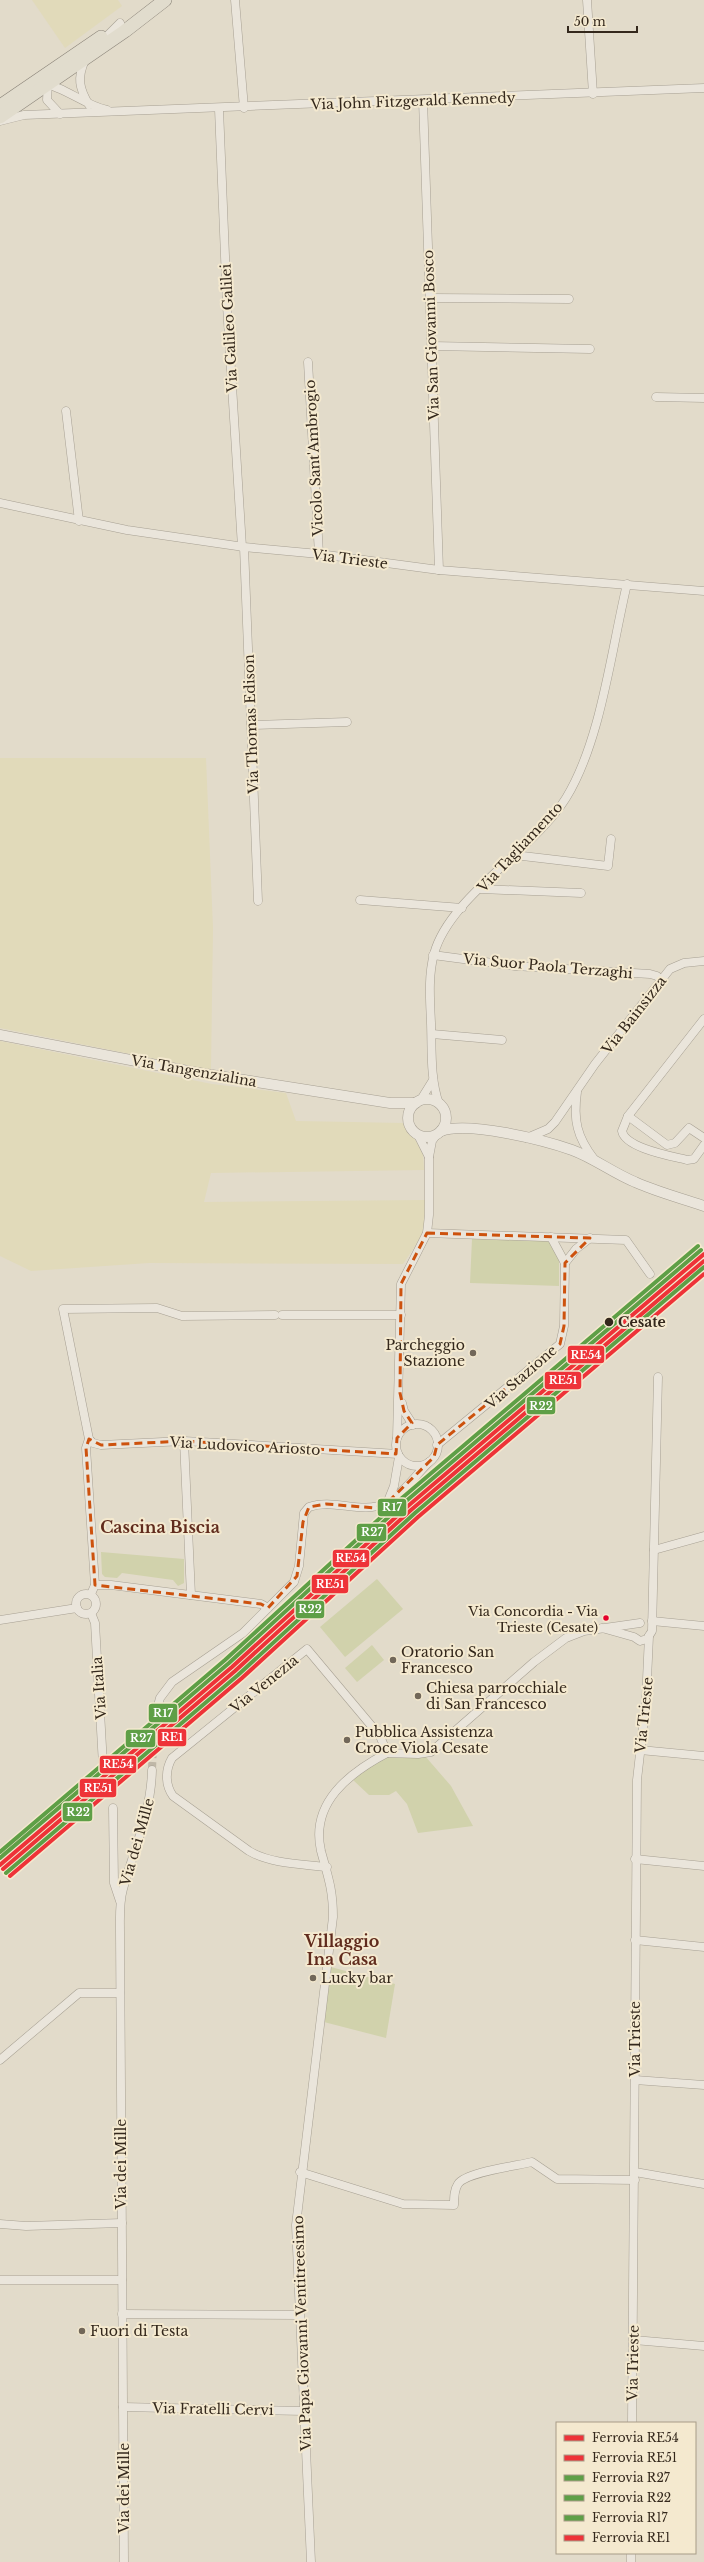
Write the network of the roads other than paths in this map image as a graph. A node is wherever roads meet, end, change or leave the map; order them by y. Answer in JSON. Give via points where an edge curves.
{"nodes":[{"id":1,"x":158,"y":0,"type":"edge"},
{"id":2,"x":165,"y":0,"type":"edge"},
{"id":3,"x":234,"y":0,"type":"edge"},
{"id":4,"x":587,"y":0,"type":"edge"},
{"id":5,"x":120,"y":23,"type":"junction"},
{"id":6,"x":87,"y":57,"type":"junction"},
{"id":7,"x":47,"y":85,"type":"junction"},
{"id":8,"x":704,"y":88,"type":"edge"},
{"id":9,"x":593,"y":94,"type":"junction"},
{"id":10,"x":423,"y":100,"type":"junction"},
{"id":11,"x":89,"y":105,"type":"junction"},
{"id":12,"x":0,"y":107,"type":"edge"},
{"id":13,"x":244,"y":108,"type":"junction"},
{"id":14,"x":219,"y":109,"type":"junction"},
{"id":15,"x":122,"y":113,"type":"junction"},
{"id":16,"x":60,"y":114,"type":"junction"},
{"id":17,"x":0,"y":117,"type":"edge"},
{"id":18,"x":0,"y":121,"type":"edge"},
{"id":19,"x":430,"y":298,"type":"junction"},
{"id":20,"x":569,"y":299,"type":"dead end"},
{"id":21,"x":432,"y":346,"type":"junction"},
{"id":22,"x":590,"y":349,"type":"dead end"},
{"id":23,"x":308,"y":362,"type":"dead end"},
{"id":24,"x":656,"y":397,"type":"dead end"},
{"id":25,"x":704,"y":398,"type":"edge"},
{"id":26,"x":66,"y":411,"type":"dead end"},
{"id":27,"x":0,"y":503,"type":"edge"},
{"id":28,"x":79,"y":520,"type":"junction"},
{"id":29,"x":243,"y":547,"type":"junction"},
{"id":30,"x":319,"y":554,"type":"junction"},
{"id":31,"x":439,"y":570,"type":"junction"},
{"id":32,"x":627,"y":584,"type":"junction"},
{"id":33,"x":704,"y":591,"type":"edge"},
{"id":34,"x":347,"y":722,"type":"dead end"},
{"id":35,"x":252,"y":725,"type":"junction"},
{"id":36,"x":611,"y":839,"type":"dead end"},
{"id":37,"x":514,"y":856,"type":"junction"},
{"id":38,"x":481,"y":889,"type":"junction"},
{"id":39,"x":581,"y":893,"type":"dead end"},
{"id":40,"x":360,"y":900,"type":"dead end"},
{"id":41,"x":258,"y":901,"type":"dead end"},
{"id":42,"x":462,"y":908,"type":"junction"},
{"id":43,"x":433,"y":955,"type":"junction"},
{"id":44,"x":704,"y":961,"type":"edge"},
{"id":45,"x":661,"y":980,"type":"junction"},
{"id":46,"x":704,"y":1019,"type":"edge"},
{"id":47,"x":432,"y":1034,"type":"junction"},
{"id":48,"x":0,"y":1035,"type":"edge"},
{"id":49,"x":502,"y":1040,"type":"dead end"},
{"id":50,"x":433,"y":1080,"type":"junction"},
{"id":51,"x":578,"y":1089,"type":"junction"},
{"id":52,"x":418,"y":1102,"type":"junction"},
{"id":53,"x":390,"y":1103,"type":"junction"},
{"id":54,"x":442,"y":1108,"type":"junction"},
{"id":55,"x":628,"y":1116,"type":"junction"},
{"id":56,"x":408,"y":1120,"type":"junction"},
{"id":57,"x":470,"y":1127,"type":"junction"},
{"id":58,"x":439,"y":1132,"type":"junction"},
{"id":59,"x":418,"y":1136,"type":"junction"},
{"id":60,"x":527,"y":1138,"type":"junction"},
{"id":61,"x":704,"y":1138,"type":"edge"},
{"id":62,"x":704,"y":1146,"type":"edge"},
{"id":63,"x":429,"y":1157,"type":"junction"},
{"id":64,"x":595,"y":1161,"type":"junction"},
{"id":65,"x":704,"y":1206,"type":"edge"},
{"id":66,"x":426,"y":1233,"type":"junction"},
{"id":67,"x":551,"y":1237,"type":"junction"},
{"id":68,"x":590,"y":1238,"type":"junction"},
{"id":69,"x":565,"y":1263,"type":"junction"},
{"id":70,"x":650,"y":1274,"type":"dead end"},
{"id":71,"x":401,"y":1315,"type":"junction"},
{"id":72,"x":658,"y":1377,"type":"dead end"},
{"id":73,"x":400,"y":1394,"type":"junction"},
{"id":74,"x":413,"y":1425,"type":"junction"},
{"id":75,"x":397,"y":1438,"type":"junction"},
{"id":76,"x":91,"y":1441,"type":"junction"},
{"id":77,"x":184,"y":1441,"type":"junction"},
{"id":78,"x":437,"y":1445,"type":"junction"},
{"id":79,"x":399,"y":1455,"type":"junction"},
{"id":80,"x":429,"y":1462,"type":"junction"},
{"id":81,"x":387,"y":1503,"type":"junction"},
{"id":82,"x":704,"y":1536,"type":"edge"},
{"id":83,"x":654,"y":1550,"type":"junction"},
{"id":84,"x":96,"y":1585,"type":"junction"},
{"id":85,"x":91,"y":1594,"type":"junction"},
{"id":86,"x":191,"y":1595,"type":"junction"},
{"id":87,"x":77,"y":1608,"type":"junction"},
{"id":88,"x":268,"y":1608,"type":"junction"},
{"id":89,"x":91,"y":1613,"type":"junction"},
{"id":90,"x":0,"y":1620,"type":"edge"},
{"id":91,"x":647,"y":1621,"type":"junction"},
{"id":92,"x":704,"y":1626,"type":"edge"},
{"id":93,"x":602,"y":1628,"type":"junction"},
{"id":94,"x":649,"y":1636,"type":"junction"},
{"id":95,"x":637,"y":1639,"type":"junction"},
{"id":96,"x":648,"y":1656,"type":"junction"},
{"id":97,"x":154,"y":1720,"type":"tunnel mouth"},
{"id":98,"x":640,"y":1750,"type":"junction"},
{"id":99,"x":387,"y":1753,"type":"junction"},
{"id":100,"x":704,"y":1756,"type":"edge"},
{"id":101,"x":104,"y":1765,"type":"dead end"},
{"id":102,"x":152,"y":1770,"type":"tunnel mouth"},
{"id":103,"x":113,"y":1808,"type":"dead end"},
{"id":104,"x":635,"y":1859,"type":"junction"},
{"id":105,"x":704,"y":1866,"type":"edge"},
{"id":106,"x":327,"y":1867,"type":"junction"},
{"id":107,"x":121,"y":1904,"type":"junction"},
{"id":108,"x":635,"y":1940,"type":"junction"},
{"id":109,"x":704,"y":1947,"type":"edge"},
{"id":110,"x":120,"y":1993,"type":"junction"},
{"id":111,"x":0,"y":2060,"type":"edge"},
{"id":112,"x":635,"y":2080,"type":"junction"},
{"id":113,"x":704,"y":2085,"type":"edge"},
{"id":114,"x":300,"y":2172,"type":"junction"},
{"id":115,"x":635,"y":2176,"type":"junction"},
{"id":116,"x":704,"y":2184,"type":"edge"},
{"id":117,"x":122,"y":2223,"type":"junction"},
{"id":118,"x":0,"y":2224,"type":"edge"},
{"id":119,"x":0,"y":2280,"type":"edge"},
{"id":120,"x":122,"y":2280,"type":"junction"},
{"id":121,"x":122,"y":2314,"type":"junction"},
{"id":122,"x":299,"y":2315,"type":"junction"},
{"id":123,"x":634,"y":2340,"type":"junction"},
{"id":124,"x":704,"y":2346,"type":"edge"},
{"id":125,"x":123,"y":2407,"type":"junction"},
{"id":126,"x":304,"y":2411,"type":"junction"},
{"id":127,"x":632,"y":2422,"type":"edge"},
{"id":128,"x":124,"y":2562,"type":"edge"},
{"id":129,"x":311,"y":2562,"type":"edge"}],
"edges":[{"from":1,"to":5,"type":"main road"},
{"from":2,"to":6,"type":"main road"},
{"from":3,"to":13,"type":"street"},
{"from":4,"to":9,"type":"street"},
{"from":5,"to":7,"type":"street","via":[[109,35],[62,67],[49,79]]},
{"from":5,"to":12,"type":"main road"},
{"from":6,"to":7,"type":"main road"},
{"from":6,"to":11,"type":"street","via":[[79,72],[79,82],[80,91]]},
{"from":7,"to":11,"type":"street","name":"Via John Fitzgerald Kennedy"},
{"from":7,"to":12,"type":"street","via":[[39,84]]},
{"from":7,"to":16,"type":"street","via":[[47,100]]},
{"from":7,"to":17,"type":"main road"},
{"from":8,"to":9,"type":"street","name":"Via John Fitzgerald Kennedy"},
{"from":9,"to":10,"type":"street","name":"Via John Fitzgerald Kennedy"},
{"from":10,"to":13,"type":"street","name":"Via John Fitzgerald Kennedy"},
{"from":10,"to":19,"type":"street","name":"Via San Giovanni Bosco"},
{"from":11,"to":15,"type":"street","name":"Via John Fitzgerald Kennedy"},
{"from":13,"to":14,"type":"street","name":"Via John Fitzgerald Kennedy"},
{"from":14,"to":15,"type":"street","name":"Via John Fitzgerald Kennedy"},
{"from":14,"to":29,"type":"street","name":"Via Galileo Galilei","via":[[227,305]]},
{"from":15,"to":16,"type":"street","name":"Via John Fitzgerald Kennedy"},
{"from":16,"to":18,"type":"street","name":"Via John Fitzgerald Kennedy","via":[[24,115]]},
{"from":19,"to":20,"type":"street"},
{"from":19,"to":21,"type":"street","name":"Via San Giovanni Bosco"},
{"from":21,"to":22,"type":"street"},
{"from":21,"to":31,"type":"street","name":"Via San Giovanni Bosco"},
{"from":23,"to":30,"type":"street","name":"Vicolo Sant'Ambrogio"},
{"from":24,"to":25,"type":"street"},
{"from":26,"to":28,"type":"street"},
{"from":27,"to":28,"type":"street","name":"Via Trieste"},
{"from":28,"to":29,"type":"street","name":"Via Trieste"},
{"from":29,"to":30,"type":"street","name":"Via Trieste"},
{"from":29,"to":35,"type":"street","name":"Via Thomas Edison"},
{"from":30,"to":31,"type":"street","name":"Via Trieste"},
{"from":31,"to":32,"type":"street","name":"Via Trieste"},
{"from":32,"to":33,"type":"street","name":"Via Trieste"},
{"from":32,"to":37,"type":"street","name":"Via Tagliamento","via":[[592,739],[581,770],[565,800]]},
{"from":34,"to":35,"type":"street"},
{"from":35,"to":41,"type":"street","name":"Via Thomas Edison"},
{"from":36,"to":37,"type":"street","via":[[608,866]]},
{"from":37,"to":38,"type":"street","name":"Via Tagliamento"},
{"from":38,"to":39,"type":"street"},
{"from":38,"to":42,"type":"street","name":"Via Tagliamento"},
{"from":40,"to":42,"type":"street"},
{"from":42,"to":43,"type":"street","name":"Via Tagliamento","via":[[442,933]]},
{"from":43,"to":45,"type":"street","name":"Via Suor Paola Terzaghi","via":[[515,966],[650,974]]},
{"from":43,"to":47,"type":"street","name":"Via Tagliamento","via":[[430,983]]},
{"from":44,"to":45,"type":"street","name":"Via Bainsizza","via":[[676,965]]},
{"from":45,"to":51,"type":"street","name":"Via Bainsizza"},
{"from":46,"to":55,"type":"street"},
{"from":47,"to":49,"type":"street"},
{"from":47,"to":50,"type":"street","name":"Via Tagliamento"},
{"from":48,"to":53,"type":"street","name":"Via Tangenzialina","via":[[193,1072]]},
{"from":50,"to":52,"type":"street"},
{"from":50,"to":54,"type":"street","name":"Via Tagliamento"},
{"from":51,"to":60,"type":"street","name":"Via Bainsizza","via":[[548,1129]]},
{"from":51,"to":64,"type":"street","name":"Via Bainsizza","via":[[574,1112],[578,1134]]},
{"from":52,"to":53,"type":"street","name":"Via Tangenzialina"},
{"from":52,"to":54,"type":"street","via":[[430,1100]]},
{"from":52,"to":56,"type":"street","via":[[409,1110]]},
{"from":53,"to":56,"type":"street"},
{"from":54,"to":57,"type":"street"},
{"from":54,"to":58,"type":"street","via":[[445,1122]]},
{"from":55,"to":61,"type":"street","via":[[667,1145],[676,1143],[689,1128]]},
{"from":55,"to":62,"type":"street","via":[[623,1125],[623,1136],[647,1149],[690,1161]]},
{"from":56,"to":59,"type":"street","via":[[411,1129]]},
{"from":57,"to":58,"type":"street","via":[[449,1128]]},
{"from":57,"to":60,"type":"street"},
{"from":58,"to":59,"type":"street","via":[[428,1137]]},
{"from":58,"to":63,"type":"street","via":[[432,1141]]},
{"from":59,"to":63,"type":"street"},
{"from":60,"to":64,"type":"street","via":[[573,1150]]},
{"from":63,"to":66,"type":"street","via":[[429,1215]]},
{"from":64,"to":65,"type":"street","via":[[634,1182]]},
{"from":66,"to":67,"type":"street"},
{"from":66,"to":71,"type":"street","via":[[401,1284]]},
{"from":67,"to":68,"type":"street"},
{"from":67,"to":69,"type":"street","name":"Via Stazione"},
{"from":68,"to":69,"type":"street","via":[[576,1249]]},
{"from":68,"to":70,"type":"street","via":[[626,1240]]},
{"from":69,"to":78,"type":"street","name":"Via Stazione","via":[[564,1326],[560,1344]]},
{"from":71,"to":73,"type":"street"},
{"from":71,"to":76,"type":"street","via":[[182,1316],[157,1308],[63,1309]]},
{"from":72,"to":83,"type":"street"},
{"from":73,"to":74,"type":"street","via":[[404,1411]]},
{"from":73,"to":75,"type":"street"},
{"from":74,"to":75,"type":"street","via":[[406,1427]]},
{"from":74,"to":78,"type":"street","via":[[425,1426],[430,1430]]},
{"from":75,"to":79,"type":"street"},
{"from":76,"to":77,"type":"street","name":"Via Ludovico Ariosto","via":[[101,1445]]},
{"from":76,"to":84,"type":"street","via":[[86,1448]]},
{"from":77,"to":79,"type":"street","name":"Via Ludovico Ariosto"},
{"from":77,"to":86,"type":"street"},
{"from":78,"to":80,"type":"street","via":[[434,1457]]},
{"from":79,"to":80,"type":"street","via":[[410,1465],[423,1465]]},
{"from":79,"to":81,"type":"street","via":[[394,1486]]},
{"from":80,"to":81,"type":"street"},
{"from":81,"to":88,"type":"street","via":[[375,1508],[326,1504],[309,1507],[304,1518],[297,1576]]},
{"from":82,"to":83,"type":"street"},
{"from":83,"to":91,"type":"street","via":[[651,1608]]},
{"from":84,"to":85,"type":"street"},
{"from":84,"to":86,"type":"street"},
{"from":85,"to":87,"type":"street","via":[[79,1596]]},
{"from":85,"to":89,"type":"street","via":[[96,1602],[96,1608]]},
{"from":86,"to":88,"type":"street","via":[[261,1604]]},
{"from":87,"to":89,"type":"street","via":[[85,1614]]},
{"from":87,"to":90,"type":"street"},
{"from":88,"to":97,"type":"street","via":[[243,1633],[172,1682],[160,1698]]},
{"from":89,"to":101,"type":"street","name":"Via Italia","via":[[95,1623]]},
{"from":91,"to":92,"type":"street"},
{"from":91,"to":93,"type":"street"},
{"from":91,"to":94,"type":"street","name":"Via Trieste"},
{"from":91,"to":95,"type":"street","via":[[635,1630]]},
{"from":93,"to":95,"type":"street"},
{"from":93,"to":99,"type":"street","via":[[574,1634],[558,1643],[431,1752]]},
{"from":94,"to":95,"type":"street"},
{"from":94,"to":96,"type":"street","name":"Via Trieste"},
{"from":95,"to":96,"type":"street"},
{"from":96,"to":98,"type":"street","name":"Via Trieste"},
{"from":98,"to":100,"type":"street"},
{"from":98,"to":104,"type":"street","name":"Via Trieste"},
{"from":99,"to":106,"type":"street","via":[[346,1780],[334,1792],[323,1810],[319,1833]]},
{"from":99,"to":106,"type":"street","name":"Via Venezia","via":[[380,1736],[307,1649],[172,1758],[167,1766],[167,1782],[173,1796],[249,1851],[272,1860]]},
{"from":102,"to":107,"type":"street","name":"Via dei Mille","via":[[147,1814],[123,1889]]},
{"from":103,"to":107,"type":"street","via":[[114,1883]]},
{"from":104,"to":105,"type":"street"},
{"from":104,"to":108,"type":"street","name":"Via Trieste"},
{"from":106,"to":114,"type":"street","name":"Via Papa Giovanni Ventitreesimo","via":[[333,1891],[332,1937]]},
{"from":107,"to":110,"type":"street","name":"Via dei Mille"},
{"from":108,"to":109,"type":"street"},
{"from":108,"to":112,"type":"street","name":"Via Trieste"},
{"from":110,"to":111,"type":"street","via":[[79,1993]]},
{"from":110,"to":117,"type":"street","name":"Via dei Mille"},
{"from":112,"to":113,"type":"street"},
{"from":112,"to":115,"type":"street","name":"Via Trieste"},
{"from":114,"to":115,"type":"street","via":[[403,2204],[454,2204],[459,2182],[472,2175],[532,2162],[557,2179]]},
{"from":114,"to":122,"type":"street","name":"Via Papa Giovanni Ventitreesimo","via":[[296,2225]]},
{"from":115,"to":116,"type":"street"},
{"from":115,"to":123,"type":"street","name":"Via Trieste"},
{"from":117,"to":118,"type":"street","via":[[26,2226]]},
{"from":117,"to":120,"type":"street","name":"Via dei Mille"},
{"from":119,"to":120,"type":"street"},
{"from":120,"to":121,"type":"street","name":"Via dei Mille"},
{"from":121,"to":122,"type":"street"},
{"from":121,"to":125,"type":"street","name":"Via dei Mille"},
{"from":122,"to":126,"type":"street","name":"Via Papa Giovanni Ventitreesimo"},
{"from":123,"to":124,"type":"street"},
{"from":123,"to":127,"type":"street","name":"Via Trieste"},
{"from":125,"to":126,"type":"street","name":"Via Fratelli Cervi"},
{"from":125,"to":128,"type":"street","name":"Via dei Mille"},
{"from":126,"to":129,"type":"street","name":"Via Papa Giovanni Ventitreesimo"}]}
